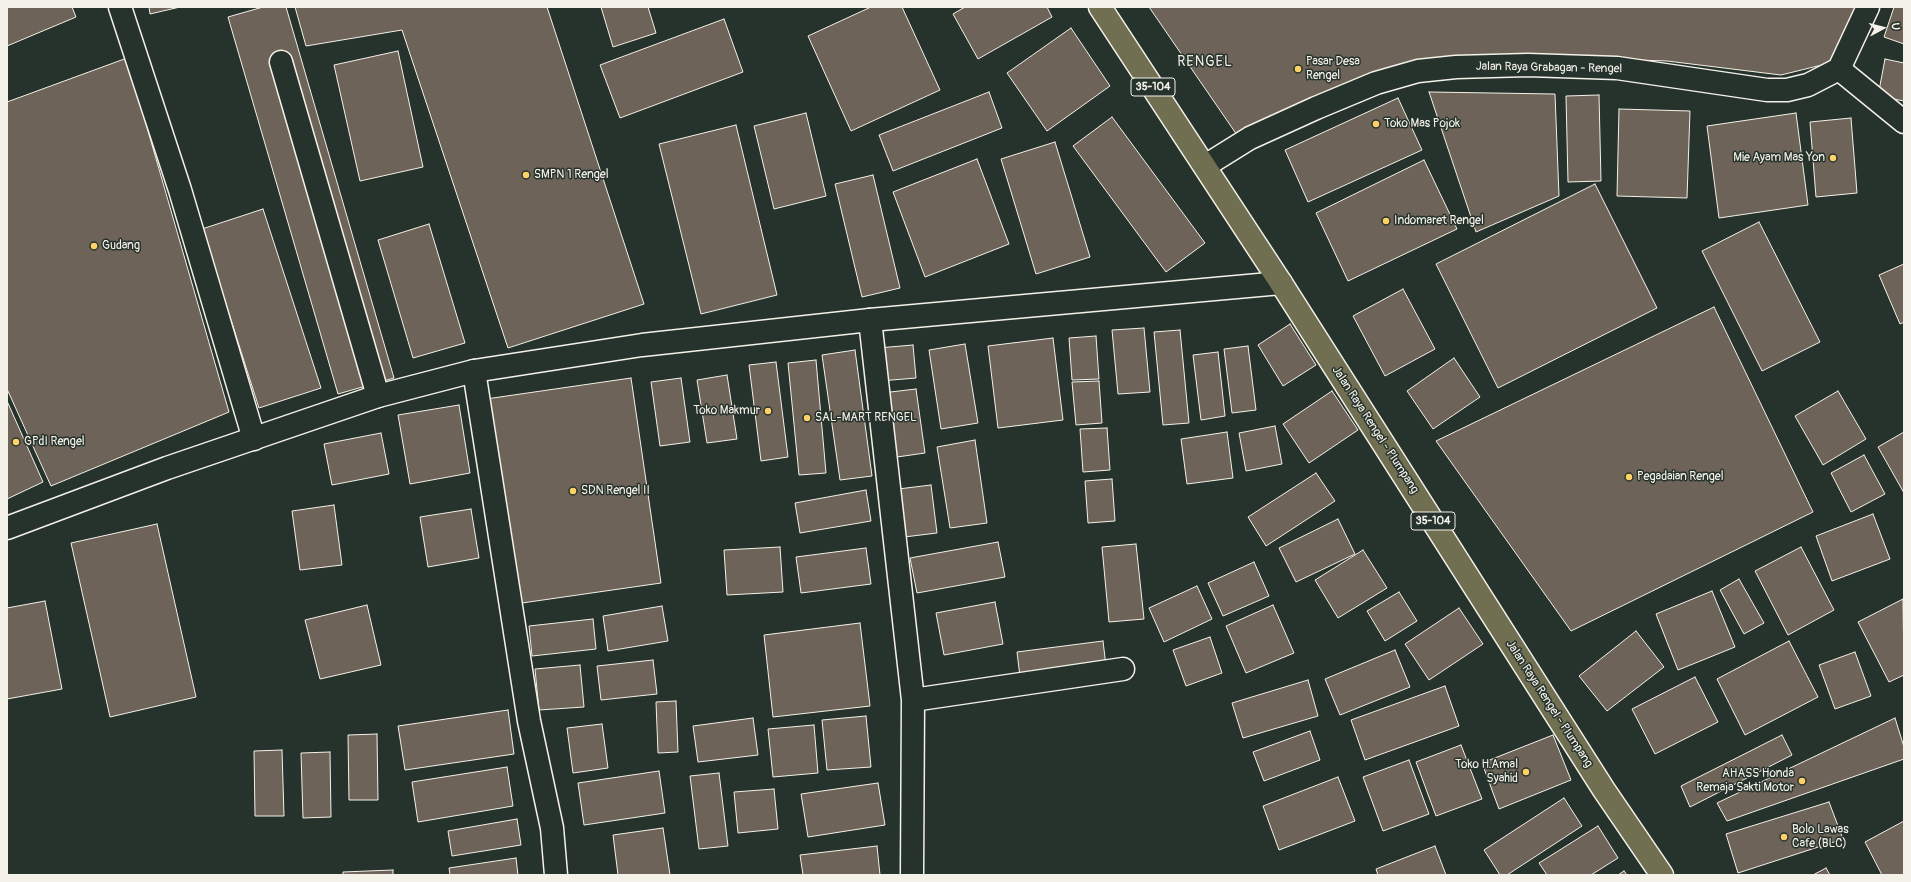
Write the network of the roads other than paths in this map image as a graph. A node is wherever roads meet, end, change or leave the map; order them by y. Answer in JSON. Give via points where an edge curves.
{"nodes":[{"id":1,"x":120,"y":7,"type":"edge"},
{"id":2,"x":1100,"y":7,"type":"edge"},
{"id":3,"x":1868,"y":7,"type":"edge"},
{"id":4,"x":281,"y":62,"type":"dead end"},
{"id":5,"x":1839,"y":69,"type":"junction"},
{"id":6,"x":1904,"y":122,"type":"edge"},
{"id":7,"x":1206,"y":166,"type":"junction"},
{"id":8,"x":1281,"y":283,"type":"junction"},
{"id":9,"x":870,"y":320,"type":"junction"},
{"id":10,"x":474,"y":371,"type":"junction"},
{"id":11,"x":378,"y":396,"type":"junction"},
{"id":12,"x":254,"y":439,"type":"junction"},
{"id":13,"x":7,"y":528,"type":"edge"},
{"id":14,"x":1123,"y":669,"type":"dead end"},
{"id":15,"x":913,"y":700,"type":"junction"},
{"id":16,"x":556,"y":875,"type":"edge"},
{"id":17,"x":912,"y":875,"type":"edge"},
{"id":18,"x":1662,"y":875,"type":"edge"}],
"edges":[{"from":1,"to":12,"type":"street","via":[[180,190]]},
{"from":2,"to":7,"type":"main road","number":"35-104"},
{"from":3,"to":5,"type":"street"},
{"from":4,"to":11,"type":"street"},
{"from":5,"to":6,"type":"street"},
{"from":5,"to":7,"type":"street","name":"Jalan Raya Grabagan - Rengel","via":[[1808,86],[1787,90],[1768,90],[1617,68],[1528,65],[1418,71],[1376,84],[1316,108],[1250,138]]},
{"from":7,"to":8,"type":"main road","name":"Jalan Raya Rengel - Plumpang","number":"35-104"},
{"from":8,"to":9,"type":"street"},
{"from":8,"to":18,"type":"main road","name":"Jalan Raya Rengel - Plumpang","number":"35-104","via":[[1604,790]]},
{"from":9,"to":10,"type":"street","via":[[642,345]]},
{"from":9,"to":15,"type":"street"},
{"from":10,"to":11,"type":"street"},
{"from":10,"to":16,"type":"street","via":[[529,721],[552,828]]},
{"from":11,"to":12,"type":"street"},
{"from":12,"to":13,"type":"street","via":[[167,468]]},
{"from":14,"to":15,"type":"street"},
{"from":15,"to":17,"type":"street"}]}
